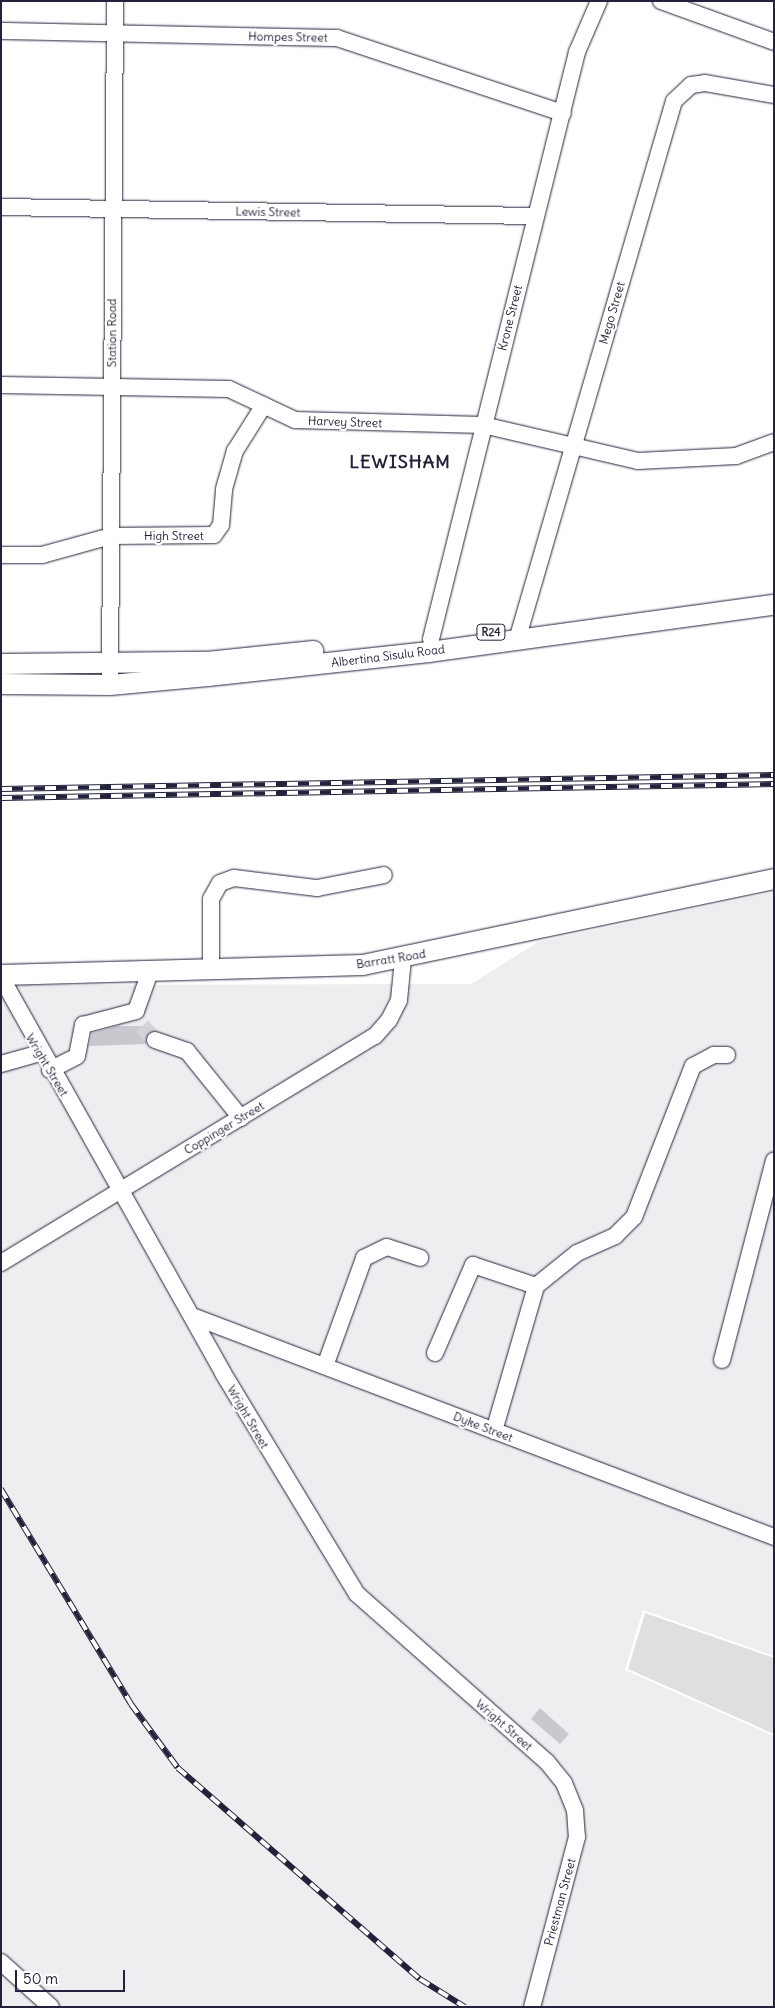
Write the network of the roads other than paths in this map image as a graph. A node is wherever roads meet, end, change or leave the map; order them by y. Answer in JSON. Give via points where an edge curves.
{"nodes":[{"id":1,"x":115,"y":1,"type":"edge"},
{"id":2,"x":599,"y":1,"type":"edge"},
{"id":3,"x":661,"y":1,"type":"edge"},
{"id":4,"x":1,"y":31,"type":"edge"},
{"id":5,"x":114,"y":33,"type":"junction"},
{"id":6,"x":774,"y":42,"type":"edge"},
{"id":7,"x":774,"y":95,"type":"edge"},
{"id":8,"x":563,"y":113,"type":"junction"},
{"id":9,"x":1,"y":208,"type":"edge"},
{"id":10,"x":113,"y":209,"type":"junction"},
{"id":11,"x":536,"y":216,"type":"junction"},
{"id":12,"x":1,"y":385,"type":"edge"},
{"id":13,"x":112,"y":385,"type":"junction"},
{"id":14,"x":264,"y":405,"type":"junction"},
{"id":15,"x":483,"y":425,"type":"junction"},
{"id":16,"x":774,"y":442,"type":"edge"},
{"id":17,"x":574,"y":446,"type":"junction"},
{"id":18,"x":111,"y":536,"type":"junction"},
{"id":19,"x":1,"y":555,"type":"edge"},
{"id":20,"x":774,"y":593,"type":"edge"},
{"id":21,"x":774,"y":605,"type":"edge"},
{"id":22,"x":518,"y":634,"type":"junction"},
{"id":23,"x":431,"y":639,"type":"junction"},
{"id":24,"x":1,"y":664,"type":"edge"},
{"id":25,"x":110,"y":664,"type":"junction"},
{"id":26,"x":1,"y":684,"type":"edge"},
{"id":27,"x":110,"y":685,"type":"junction"},
{"id":28,"x":384,"y":875,"type":"dead end"},
{"id":29,"x":774,"y":879,"type":"edge"},
{"id":30,"x":403,"y":959,"type":"junction"},
{"id":31,"x":210,"y":970,"type":"junction"},
{"id":32,"x":150,"y":972,"type":"junction"},
{"id":33,"x":1,"y":976,"type":"edge"},
{"id":34,"x":154,"y":1040,"type":"tunnel mouth"},
{"id":35,"x":40,"y":1053,"type":"junction"},
{"id":36,"x":727,"y":1055,"type":"dead end"},
{"id":37,"x":1,"y":1064,"type":"edge"},
{"id":38,"x":50,"y":1070,"type":"junction"},
{"id":39,"x":241,"y":1118,"type":"junction"},
{"id":40,"x":774,"y":1161,"type":"edge"},
{"id":41,"x":123,"y":1190,"type":"junction"},
{"id":42,"x":420,"y":1258,"type":"dead end"},
{"id":43,"x":1,"y":1263,"type":"edge"},
{"id":44,"x":536,"y":1286,"type":"junction"},
{"id":45,"x":192,"y":1316,"type":"junction"},
{"id":46,"x":435,"y":1353,"type":"dead end"},
{"id":47,"x":722,"y":1360,"type":"dead end"},
{"id":48,"x":325,"y":1366,"type":"junction"},
{"id":49,"x":494,"y":1431,"type":"junction"},
{"id":50,"x":774,"y":1537,"type":"edge"},
{"id":51,"x":570,"y":1796,"type":"joint"},
{"id":52,"x":1,"y":1962,"type":"edge"},
{"id":53,"x":51,"y":2007,"type":"edge"},
{"id":54,"x":532,"y":2007,"type":"edge"}],
"edges":[{"from":1,"to":5,"type":"street","name":"Station Road"},
{"from":2,"to":8,"type":"street","name":"Krone Street","via":[[583,34]]},
{"from":3,"to":6,"type":"street"},
{"from":4,"to":5,"type":"street","name":"Hompes Street"},
{"from":5,"to":8,"type":"street","name":"Hompes Street","via":[[337,38]]},
{"from":5,"to":10,"type":"street","name":"Station Road"},
{"from":7,"to":17,"type":"street","name":"Mego Street","via":[[705,83],[692,85],[674,101]]},
{"from":8,"to":11,"type":"street","name":"Krone Street"},
{"from":9,"to":10,"type":"street","name":"Lewis Street"},
{"from":10,"to":11,"type":"street","name":"Lewis Street"},
{"from":10,"to":13,"type":"street","name":"Station Road"},
{"from":11,"to":15,"type":"street","name":"Krone Street"},
{"from":12,"to":13,"type":"street","name":"Harvey Street"},
{"from":13,"to":14,"type":"street","name":"Harvey Street","via":[[229,390]]},
{"from":13,"to":18,"type":"street","name":"Station Road"},
{"from":14,"to":15,"type":"street","name":"Harvey Street","via":[[310,422]]},
{"from":14,"to":18,"type":"street","name":"High Street","via":[[244,433],[229,468],[219,531],[203,538]]},
{"from":15,"to":17,"type":"street","name":"Harvey Street"},
{"from":15,"to":23,"type":"street","name":"Krone Street"},
{"from":16,"to":17,"type":"street","name":"Harvey Street","via":[[736,456],[663,462],[612,457]]},
{"from":17,"to":22,"type":"street","name":"Mego Street"},
{"from":18,"to":19,"type":"street","via":[[42,555]]},
{"from":18,"to":25,"type":"street","name":"Station Road"},
{"from":20,"to":22,"type":"main road","name":"Albertina Sisulu Road","number":"R24"},
{"from":21,"to":22,"type":"main road","name":"Albertina Sisulu Road","number":"R24"},
{"from":22,"to":23,"type":"main road","name":"Albertina Sisulu Road","number":"R24"},
{"from":22,"to":27,"type":"main road","name":"Albertina Sisulu Road","number":"R24"},
{"from":23,"to":25,"type":"main road","name":"Albertina Sisulu Road","number":"R24","via":[[207,662]]},
{"from":24,"to":25,"type":"main road","name":"Albertina Sisulu Road","number":"R24"},
{"from":25,"to":27,"type":"street","name":"Station Road"},
{"from":26,"to":27,"type":"main road","name":"Albertina Sisulu Road","number":"R24"},
{"from":28,"to":31,"type":"street","via":[[317,888],[234,878],[220,883],[211,899]]},
{"from":29,"to":30,"type":"main road","name":"Barratt Road"},
{"from":30,"to":31,"type":"main road","name":"Barratt Road","via":[[333,967]]},
{"from":30,"to":39,"type":"street","name":"Coppinger Street","via":[[399,1000],[381,1030]]},
{"from":31,"to":32,"type":"main road","name":"Barratt Road"},
{"from":32,"to":33,"type":"main road","name":"Barratt Road"},
{"from":32,"to":38,"type":"street","via":[[136,1020],[84,1025],[77,1056]]},
{"from":33,"to":35,"type":"street","name":"Wright Street"},
{"from":34,"to":39,"type":"street","via":[[187,1051]]},
{"from":35,"to":37,"type":"street"},
{"from":35,"to":38,"type":"street","name":"Wright Street"},
{"from":36,"to":44,"type":"street","via":[[714,1055],[693,1066],[634,1217],[615,1236],[577,1253]]},
{"from":38,"to":41,"type":"street","name":"Wright Street"},
{"from":39,"to":41,"type":"street","name":"Coppinger Street"},
{"from":40,"to":47,"type":"street"},
{"from":41,"to":43,"type":"street","name":"Coppinger Street"},
{"from":41,"to":45,"type":"street","name":"Wright Street"},
{"from":42,"to":48,"type":"street","via":[[387,1247],[364,1258]]},
{"from":44,"to":46,"type":"street","via":[[473,1265]]},
{"from":44,"to":49,"type":"street"},
{"from":45,"to":48,"type":"street","name":"Dyke Street"},
{"from":45,"to":51,"type":"street","name":"Wright Street","via":[[266,1448],[357,1594],[547,1762]]},
{"from":48,"to":49,"type":"street","name":"Dyke Street"},
{"from":49,"to":50,"type":"street","name":"Dyke Street"},
{"from":51,"to":54,"type":"street","name":"Priestman Street","via":[[574,1850]]},
{"from":52,"to":53,"type":"street"}]}
